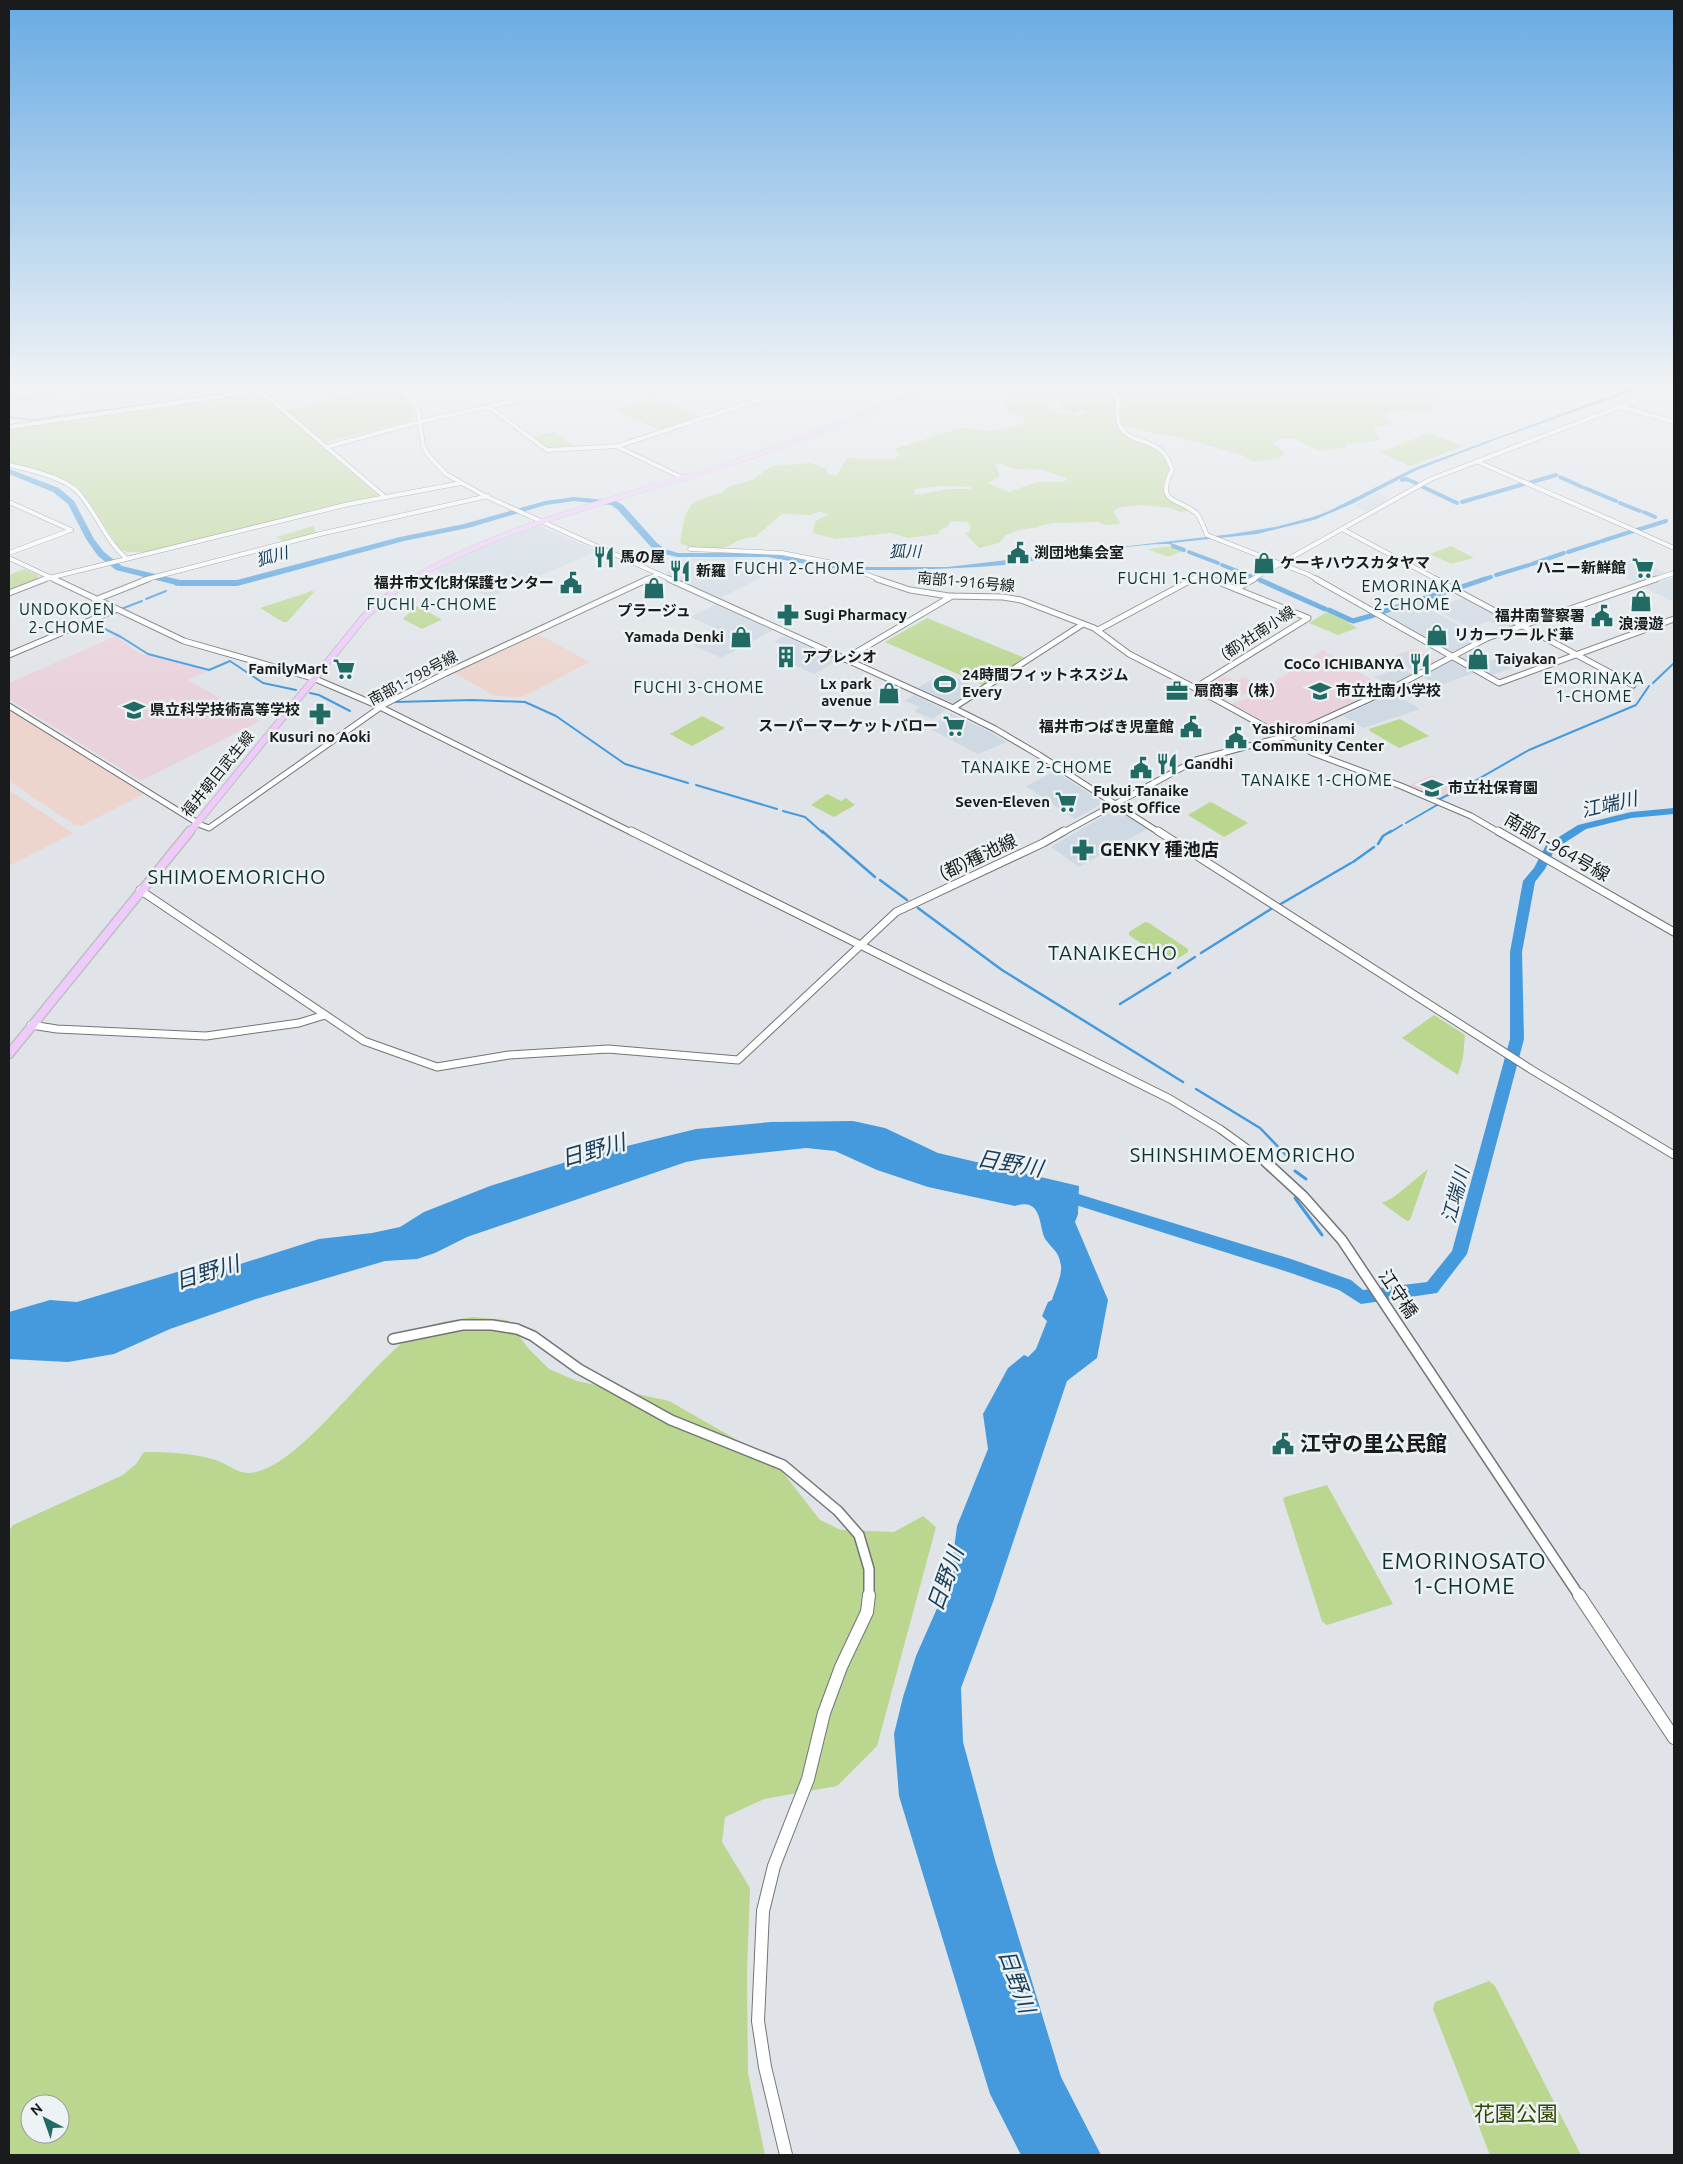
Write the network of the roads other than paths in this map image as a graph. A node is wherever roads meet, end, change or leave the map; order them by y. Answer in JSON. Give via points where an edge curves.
{"nodes":[{"id":1,"x":72,"y":488,"type":"edge"},
{"id":2,"x":374,"y":488,"type":"edge"},
{"id":3,"x":434,"y":488,"type":"edge"},
{"id":4,"x":471,"y":488,"type":"edge"},
{"id":5,"x":650,"y":488,"type":"edge"},
{"id":6,"x":1166,"y":488,"type":"edge"},
{"id":7,"x":1413,"y":488,"type":"edge"},
{"id":8,"x":1537,"y":488,"type":"edge"},
{"id":9,"x":488,"y":496,"type":"junction"},
{"id":10,"x":385,"y":497,"type":"junction"},
{"id":11,"x":9,"y":502,"type":"edge"},
{"id":12,"x":540,"y":521,"type":"junction"},
{"id":13,"x":1342,"y":529,"type":"junction"},
{"id":14,"x":1674,"y":548,"type":"edge"},
{"id":15,"x":690,"y":549,"type":"dead end"},
{"id":16,"x":117,"y":550,"type":"junction"},
{"id":17,"x":150,"y":552,"type":"junction"},
{"id":18,"x":9,"y":553,"type":"edge"},
{"id":19,"x":9,"y":558,"type":"edge"},
{"id":20,"x":124,"y":559,"type":"junction"},
{"id":21,"x":1280,"y":564,"type":"junction"},
{"id":22,"x":1674,"y":573,"type":"edge"},
{"id":23,"x":659,"y":574,"type":"junction"},
{"id":24,"x":50,"y":577,"type":"junction"},
{"id":25,"x":1236,"y":589,"type":"junction"},
{"id":26,"x":9,"y":593,"type":"edge"},
{"id":27,"x":952,"y":596,"type":"junction"},
{"id":28,"x":95,"y":600,"type":"junction"},
{"id":29,"x":115,"y":610,"type":"junction"},
{"id":30,"x":1674,"y":620,"type":"edge"},
{"id":31,"x":1083,"y":624,"type":"junction"},
{"id":32,"x":1522,"y":625,"type":"junction"},
{"id":33,"x":1098,"y":630,"type":"junction"},
{"id":34,"x":9,"y":655,"type":"edge"},
{"id":35,"x":1577,"y":655,"type":"junction"},
{"id":36,"x":1452,"y":656,"type":"junction"},
{"id":37,"x":845,"y":659,"type":"junction"},
{"id":38,"x":314,"y":678,"type":"junction"},
{"id":39,"x":1633,"y":685,"type":"dead end"},
{"id":40,"x":1195,"y":688,"type":"junction"},
{"id":41,"x":9,"y":706,"type":"edge"},
{"id":42,"x":380,"y":707,"type":"junction"},
{"id":43,"x":953,"y":708,"type":"junction"},
{"id":44,"x":1283,"y":737,"type":"junction"},
{"id":45,"x":1114,"y":803,"type":"junction"},
{"id":46,"x":197,"y":821,"type":"junction"},
{"id":47,"x":140,"y":890,"type":"junction"},
{"id":48,"x":1674,"y":932,"type":"edge"},
{"id":49,"x":860,"y":945,"type":"junction"},
{"id":50,"x":326,"y":1015,"type":"junction"},
{"id":51,"x":30,"y":1025,"type":"junction"},
{"id":52,"x":9,"y":1054,"type":"edge"},
{"id":53,"x":1674,"y":1155,"type":"edge"},
{"id":54,"x":393,"y":1339,"type":"dead end"},
{"id":55,"x":1674,"y":1738,"type":"edge"},
{"id":56,"x":786,"y":2155,"type":"edge"}],
"edges":[{"from":1,"to":16,"type":"street"},
{"from":2,"to":10,"type":"street"},
{"from":3,"to":10,"type":"street"},
{"from":4,"to":9,"type":"street"},
{"from":5,"to":12,"type":"main road","name":"福井朝日武生線"},
{"from":6,"to":21,"type":"street","via":[[1174,501],[1197,514],[1208,535]]},
{"from":7,"to":13,"type":"street"},
{"from":8,"to":14,"type":"street"},
{"from":9,"to":12,"type":"street"},
{"from":9,"to":28,"type":"street","via":[[320,534],[148,579]]},
{"from":10,"to":17,"type":"street"},
{"from":11,"to":18,"type":"street","via":[[71,530]]},
{"from":12,"to":23,"type":"street"},
{"from":12,"to":38,"type":"main road","name":"福井朝日武生線","via":[[450,558],[396,588],[365,616]]},
{"from":13,"to":21,"type":"street"},
{"from":13,"to":32,"type":"street"},
{"from":15,"to":27,"type":"street","name":"南部1-916号線","via":[[782,553],[846,566],[910,590]]},
{"from":16,"to":17,"type":"street","via":[[132,554]]},
{"from":16,"to":20,"type":"street"},
{"from":17,"to":20,"type":"street"},
{"from":19,"to":24,"type":"street","name":"江守橋"},
{"from":20,"to":24,"type":"street"},
{"from":21,"to":25,"type":"street"},
{"from":21,"to":36,"type":"street","via":[[1307,574]]},
{"from":22,"to":32,"type":"street","name":"(都)種池線"},
{"from":23,"to":37,"type":"street"},
{"from":23,"to":42,"type":"street","name":"南部1-798号線"},
{"from":24,"to":26,"type":"street"},
{"from":24,"to":28,"type":"street","name":"江守橋"},
{"from":25,"to":33,"type":"street","via":[[1201,575]]},
{"from":25,"to":40,"type":"street","name":"(都)社南小線","via":[[1308,618]]},
{"from":27,"to":31,"type":"street","name":"南部1-916号線","via":[[1014,598]]},
{"from":27,"to":37,"type":"street"},
{"from":28,"to":29,"type":"street","name":"江守橋"},
{"from":29,"to":34,"type":"street"},
{"from":29,"to":38,"type":"street","name":"江守橋","via":[[184,641]]},
{"from":30,"to":35,"type":"street"},
{"from":31,"to":33,"type":"street","name":"南部1-916号線"},
{"from":31,"to":43,"type":"street"},
{"from":32,"to":35,"type":"street"},
{"from":32,"to":36,"type":"street","name":"(都)種池線"},
{"from":33,"to":40,"type":"street","name":"南部1-916号線","via":[[1129,654]]},
{"from":35,"to":36,"type":"street","via":[[1499,683]]},
{"from":35,"to":39,"type":"street"},
{"from":36,"to":44,"type":"street","name":"(都)種池線","via":[[1376,697]]},
{"from":37,"to":43,"type":"street"},
{"from":38,"to":42,"type":"street","name":"江守橋"},
{"from":38,"to":46,"type":"main road","name":"福井朝日武生線"},
{"from":40,"to":44,"type":"street"},
{"from":41,"to":46,"type":"street"},
{"from":42,"to":46,"type":"street","name":"南部1-798号線","via":[[214,826],[209,828]]},
{"from":42,"to":49,"type":"street","name":"江守橋"},
{"from":43,"to":45,"type":"street","via":[[1015,740]]},
{"from":44,"to":45,"type":"street","name":"(都)種池線","via":[[1196,760]]},
{"from":44,"to":48,"type":"street","name":"南部1-964号線","via":[[1313,753],[1472,816]]},
{"from":45,"to":49,"type":"street","name":"(都)種池線","via":[[1043,843],[896,912]]},
{"from":45,"to":53,"type":"street","via":[[1532,1070]]},
{"from":46,"to":47,"type":"main road","name":"福井朝日武生線"},
{"from":47,"to":50,"type":"street","name":"(都)種池線"},
{"from":47,"to":51,"type":"main road","name":"福井朝日武生線"},
{"from":49,"to":50,"type":"street","name":"(都)種池線","via":[[738,1060],[582,1050],[508,1055],[437,1066],[364,1041]]},
{"from":49,"to":55,"type":"street","name":"江守橋","via":[[1207,1120],[1253,1150],[1317,1208],[1353,1255]]},
{"from":50,"to":51,"type":"street","via":[[299,1023],[206,1036]]},
{"from":51,"to":52,"type":"main road","name":"福井朝日武生線"},
{"from":54,"to":56,"type":"street","via":[[462,1325],[517,1329],[533,1336],[579,1369],[671,1420],[783,1465],[838,1511],[858,1535],[869,1569],[867,1612],[824,1713],[808,1778],[774,1866],[763,1911],[758,2021],[765,2067]]}]}
